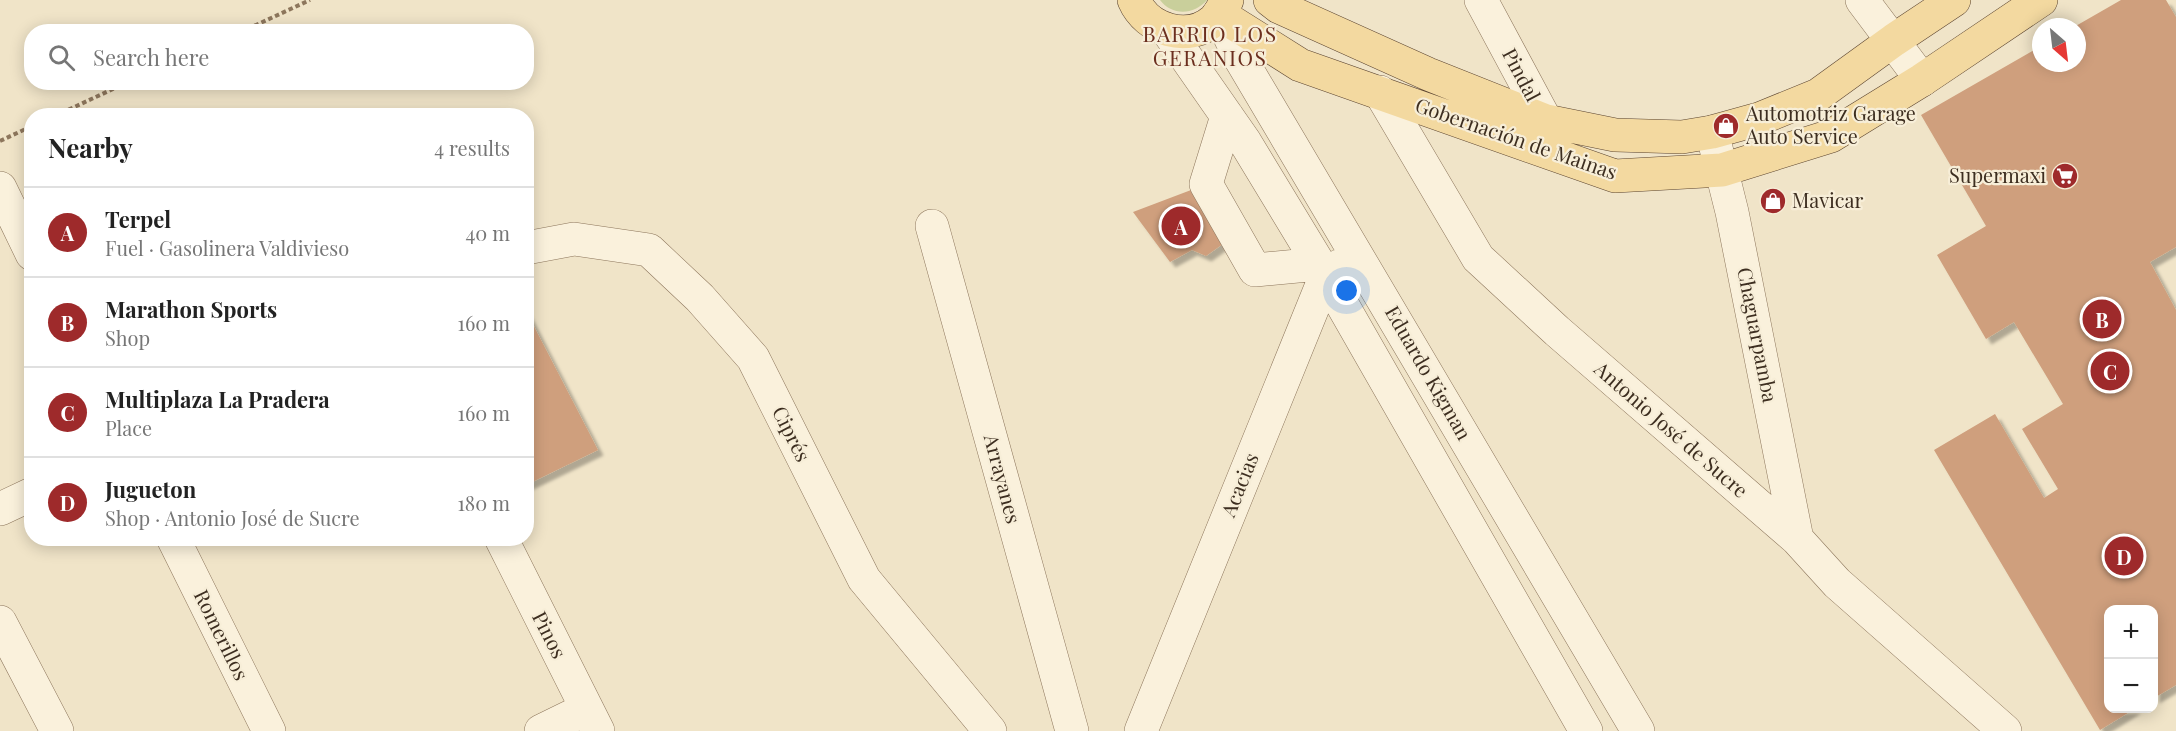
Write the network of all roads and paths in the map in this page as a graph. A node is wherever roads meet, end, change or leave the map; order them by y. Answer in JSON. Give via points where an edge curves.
{"nodes":[{"id":1,"x":310,"y":0,"type":"edge"},
{"id":2,"x":1134,"y":0,"type":"edge"},
{"id":3,"x":1270,"y":0,"type":"edge"},
{"id":4,"x":1481,"y":0,"type":"edge"},
{"id":5,"x":1862,"y":0,"type":"edge"},
{"id":6,"x":1954,"y":0,"type":"edge"},
{"id":7,"x":2041,"y":0,"type":"edge"},
{"id":8,"x":1223,"y":7,"type":"edge"},
{"id":9,"x":258,"y":24,"type":"edge"},
{"id":10,"x":1167,"y":30,"type":"junction"},
{"id":11,"x":1894,"y":40,"type":"junction"},
{"id":12,"x":1922,"y":80,"type":"junction"},
{"id":13,"x":111,"y":90,"type":"edge"},
{"id":14,"x":1380,"y":92,"type":"junction"},
{"id":15,"x":72,"y":108,"type":"edge"},
{"id":16,"x":1546,"y":121,"type":"junction"},
{"id":17,"x":1236,"y":129,"type":"junction"},
{"id":18,"x":24,"y":130,"type":"edge"},
{"id":19,"x":1712,"y":132,"type":"junction"},
{"id":20,"x":0,"y":141,"type":"edge"},
{"id":21,"x":1550,"y":154,"type":"junction"},
{"id":22,"x":1722,"y":170,"type":"junction"},
{"id":23,"x":0,"y":188,"type":"edge"},
{"id":24,"x":8,"y":222,"type":"edge"},
{"id":25,"x":932,"y":226,"type":"dead end"},
{"id":26,"x":24,"y":243,"type":"edge"},
{"id":27,"x":534,"y":246,"type":"edge"},
{"id":28,"x":1357,"y":254,"type":"junction"},
{"id":29,"x":1318,"y":262,"type":"junction"},
{"id":30,"x":24,"y":498,"type":"edge"},
{"id":31,"x":0,"y":509,"type":"edge"},
{"id":32,"x":1797,"y":539,"type":"junction"},
{"id":33,"x":177,"y":546,"type":"edge"},
{"id":34,"x":505,"y":546,"type":"edge"},
{"id":35,"x":0,"y":622,"type":"edge"},
{"id":36,"x":592,"y":720,"type":"edge"},
{"id":37,"x":57,"y":731,"type":"edge"},
{"id":38,"x":269,"y":731,"type":"edge"},
{"id":39,"x":541,"y":731,"type":"edge"},
{"id":40,"x":990,"y":731,"type":"edge"},
{"id":41,"x":1072,"y":731,"type":"edge"},
{"id":42,"x":1140,"y":731,"type":"edge"},
{"id":43,"x":1586,"y":731,"type":"edge"},
{"id":44,"x":1638,"y":731,"type":"edge"},
{"id":45,"x":2006,"y":731,"type":"edge"}],
"edges":[{"from":1,"to":9,"type":"path"},
{"from":2,"to":10,"type":"main road","via":[[1145,17]]},
{"from":3,"to":16,"type":"main road","name":"Gobernación de Mainas","via":[[1279,8],[1417,69]]},
{"from":4,"to":16,"type":"street","name":"Pindal"},
{"from":5,"to":11,"type":"street"},
{"from":6,"to":11,"type":"main road","name":"Gobernación de Mainas"},
{"from":7,"to":12,"type":"main road","name":"Gobernación de Mainas"},
{"from":8,"to":10,"type":"main road","via":[[1212,22],[1190,31]]},
{"from":8,"to":14,"type":"main road","name":"Gobernación de Mainas","via":[[1300,65]]},
{"from":8,"to":28,"type":"street","name":"Eduardo Kigman","via":[[1240,58]]},
{"from":10,"to":17,"type":"street","name":"Eduardo Kigman"},
{"from":11,"to":12,"type":"street"},
{"from":11,"to":19,"type":"main road","name":"Gobernación de Mainas","via":[[1818,95],[1759,119]]},
{"from":12,"to":22,"type":"main road","name":"Gobernación de Mainas","via":[[1831,136]]},
{"from":13,"to":15,"type":"path"},
{"from":14,"to":21,"type":"main road","name":"Gobernación de Mainas"},
{"from":14,"to":32,"type":"street","name":"Antonio José de Sucre","via":[[1479,258],[1557,331]]},
{"from":16,"to":19,"type":"main road","name":"Gobernación de Mainas","via":[[1615,135],[1682,136]]},
{"from":16,"to":21,"type":"street","name":"Pindal"},
{"from":17,"to":29,"type":"street","name":"Eduardo Kigman"},
{"from":17,"to":29,"type":"street","via":[[1206,184],[1255,270]]},
{"from":18,"to":20,"type":"path"},
{"from":19,"to":22,"type":"street","name":"Chaguarpamba"},
{"from":21,"to":22,"type":"main road","name":"Gobernación de Mainas","via":[[1615,176]]},
{"from":22,"to":32,"type":"street","name":"Chaguarpamba"},
{"from":23,"to":24,"type":"street"},
{"from":24,"to":26,"type":"street"},
{"from":25,"to":41,"type":"street","name":"Arrayanes"},
{"from":27,"to":40,"type":"street","name":"Ciprés","via":[[574,239],[649,249],[700,298],[753,358],[864,579]]},
{"from":28,"to":29,"type":"street"},
{"from":28,"to":44,"type":"street","name":"Eduardo Kigman"},
{"from":29,"to":42,"type":"street","name":"Acacias"},
{"from":29,"to":43,"type":"street","name":"Eduardo Kigman"},
{"from":30,"to":31,"type":"street"},
{"from":32,"to":45,"type":"street","name":"Antonio José de Sucre","via":[[1837,583]]},
{"from":33,"to":38,"type":"street","name":"Romerillos"},
{"from":34,"to":36,"type":"street","name":"Pinos"},
{"from":35,"to":37,"type":"street"},
{"from":36,"to":39,"type":"street"}]}
